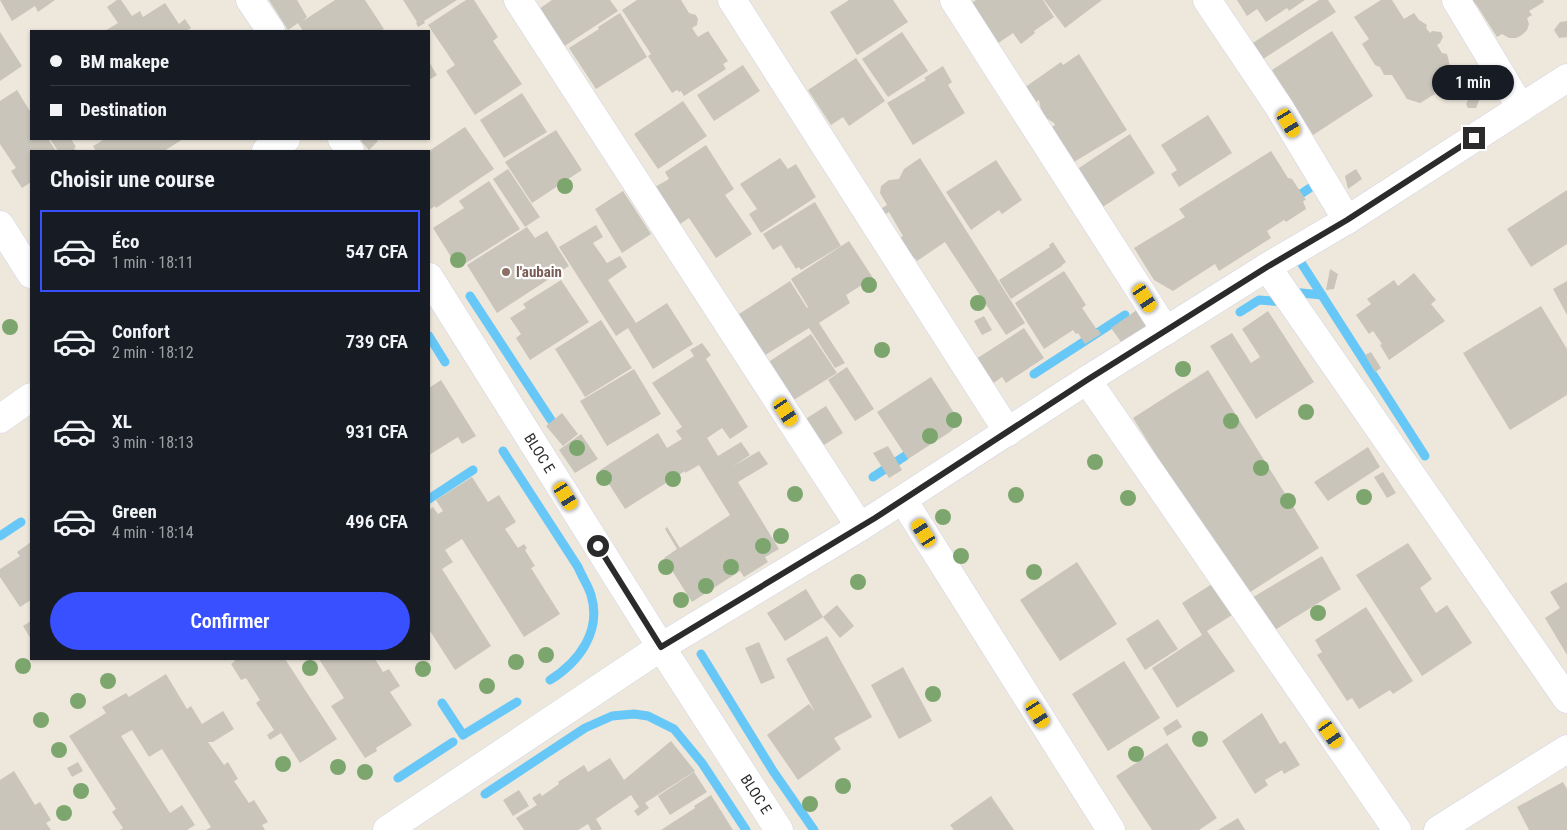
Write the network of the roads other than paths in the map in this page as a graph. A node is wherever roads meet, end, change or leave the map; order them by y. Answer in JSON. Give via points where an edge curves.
{"nodes":[{"id":1,"x":250,"y":0,"type":"edge"},
{"id":2,"x":518,"y":0,"type":"edge"},
{"id":3,"x":732,"y":0,"type":"edge"},
{"id":4,"x":954,"y":0,"type":"edge"},
{"id":5,"x":1207,"y":0,"type":"edge"},
{"id":6,"x":1456,"y":0,"type":"edge"},
{"id":7,"x":270,"y":30,"type":"edge"},
{"id":8,"x":1567,"y":78,"type":"edge"},
{"id":9,"x":1521,"y":108,"type":"junction"},
{"id":10,"x":284,"y":140,"type":"edge"},
{"id":11,"x":268,"y":150,"type":"edge"},
{"id":12,"x":1347,"y":220,"type":"junction"},
{"id":13,"x":0,"y":225,"type":"edge"},
{"id":14,"x":1267,"y":267,"type":"junction"},
{"id":15,"x":30,"y":272,"type":"edge"},
{"id":16,"x":430,"y":279,"type":"edge"},
{"id":17,"x":1166,"y":331,"type":"junction"},
{"id":18,"x":1087,"y":380,"type":"junction"},
{"id":19,"x":30,"y":398,"type":"edge"},
{"id":20,"x":0,"y":419,"type":"edge"},
{"id":21,"x":1008,"y":432,"type":"junction"},
{"id":22,"x":903,"y":500,"type":"junction"},
{"id":23,"x":860,"y":527,"type":"junction"},
{"id":24,"x":661,"y":647,"type":"junction"},
{"id":25,"x":1567,"y":699,"type":"edge"},
{"id":26,"x":1567,"y":749,"type":"edge"},
{"id":27,"x":387,"y":830,"type":"edge"},
{"id":28,"x":779,"y":830,"type":"edge"},
{"id":29,"x":1111,"y":830,"type":"edge"},
{"id":30,"x":1398,"y":830,"type":"edge"},
{"id":31,"x":1438,"y":830,"type":"edge"}],
"edges":[{"from":1,"to":7,"type":"street"},
{"from":2,"to":23,"type":"street"},
{"from":3,"to":21,"type":"street"},
{"from":4,"to":17,"type":"street"},
{"from":5,"to":12,"type":"street","via":[[1279,107]]},
{"from":6,"to":9,"type":"street"},
{"from":8,"to":9,"type":"street"},
{"from":9,"to":12,"type":"street"},
{"from":10,"to":11,"type":"street"},
{"from":12,"to":14,"type":"street"},
{"from":13,"to":15,"type":"street"},
{"from":14,"to":17,"type":"street"},
{"from":14,"to":25,"type":"street"},
{"from":16,"to":24,"type":"street","name":"BLOC E"},
{"from":17,"to":18,"type":"street"},
{"from":18,"to":21,"type":"street"},
{"from":18,"to":30,"type":"street"},
{"from":19,"to":20,"type":"street"},
{"from":21,"to":22,"type":"street"},
{"from":22,"to":23,"type":"street"},
{"from":22,"to":29,"type":"street"},
{"from":23,"to":24,"type":"street"},
{"from":24,"to":27,"type":"street"},
{"from":24,"to":28,"type":"street","name":"BLOC E"},
{"from":26,"to":31,"type":"street"}]}
